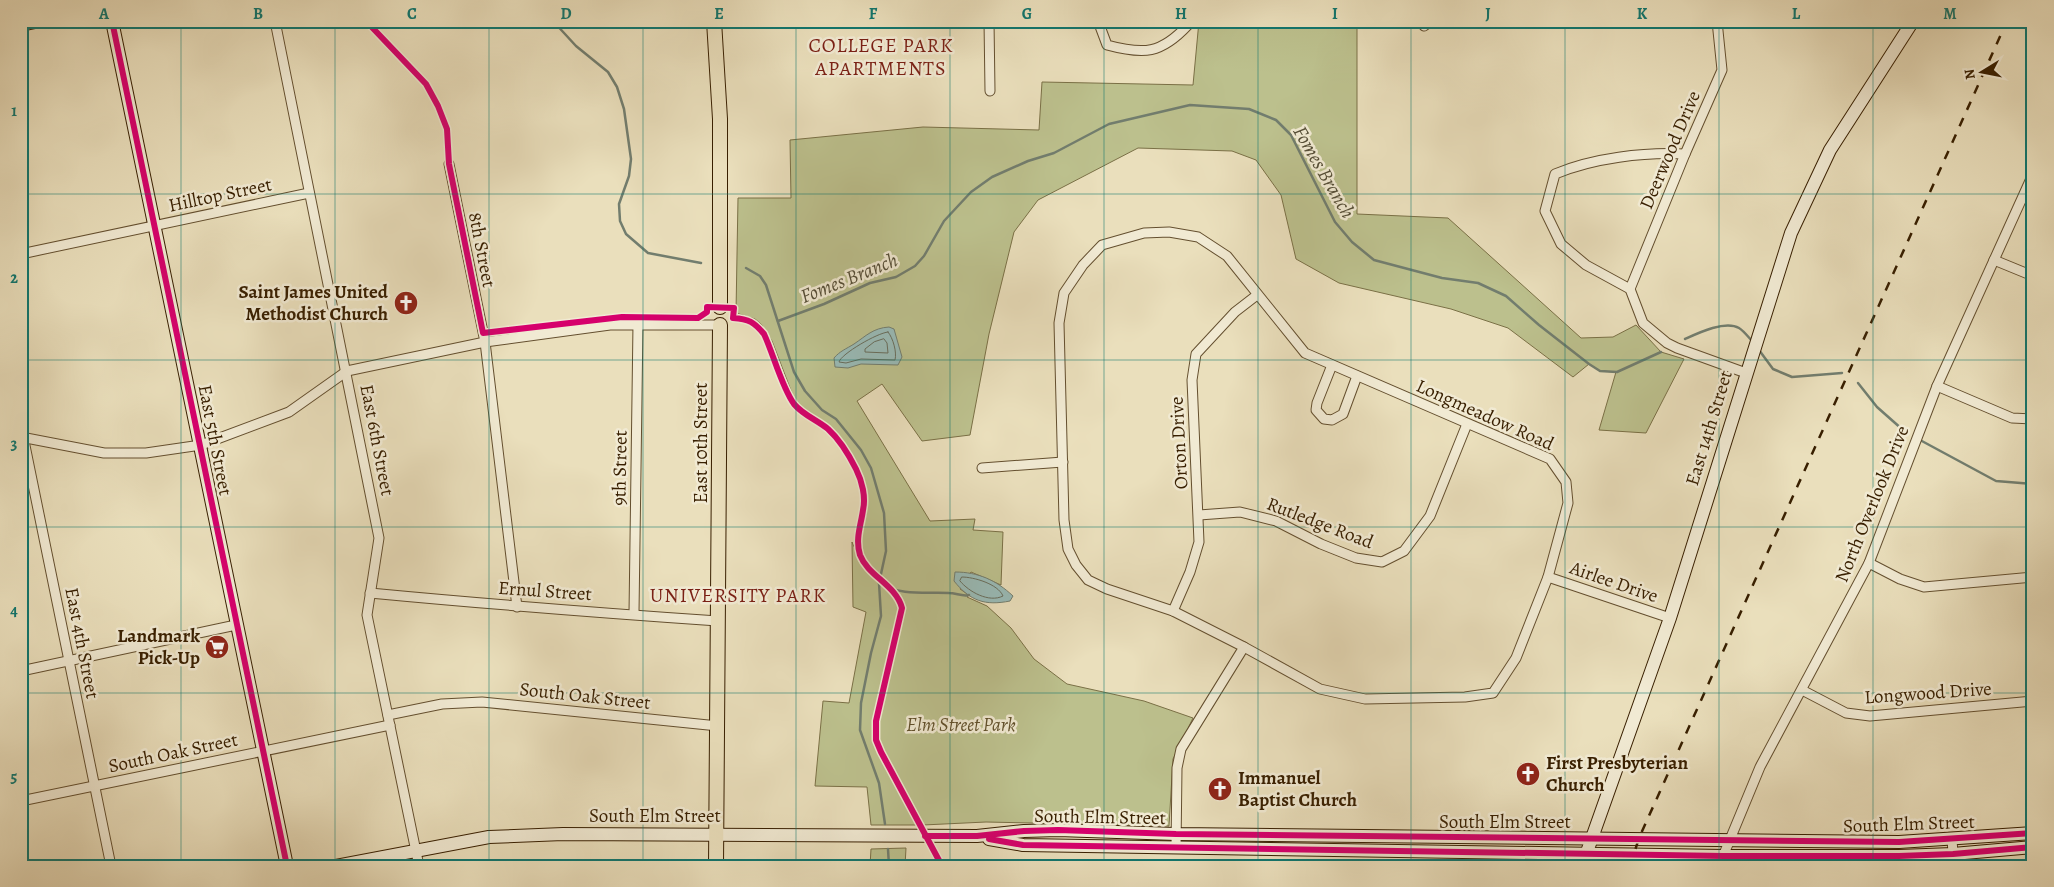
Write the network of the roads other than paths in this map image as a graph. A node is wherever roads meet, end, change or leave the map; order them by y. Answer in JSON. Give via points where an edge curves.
{"nodes":[{"id":1,"x":40,"y":21,"type":"edge"},
{"id":2,"x":112,"y":21,"type":"edge"},
{"id":3,"x":275,"y":21,"type":"edge"},
{"id":4,"x":714,"y":21,"type":"edge"},
{"id":5,"x":989,"y":21,"type":"edge"},
{"id":6,"x":1098,"y":21,"type":"edge"},
{"id":7,"x":1717,"y":21,"type":"edge"},
{"id":8,"x":1896,"y":21,"type":"edge"},
{"id":9,"x":21,"y":25,"type":"edge"},
{"id":10,"x":1188,"y":25,"type":"dead end"},
{"id":11,"x":1911,"y":25,"type":"edge"},
{"id":12,"x":990,"y":91,"type":"dead end"},
{"id":13,"x":1685,"y":154,"type":"junction"},
{"id":14,"x":449,"y":164,"type":"dead end"},
{"id":15,"x":2033,"y":174,"type":"edge"},
{"id":16,"x":309,"y":194,"type":"junction"},
{"id":17,"x":155,"y":225,"type":"junction"},
{"id":18,"x":21,"y":254,"type":"edge"},
{"id":19,"x":1994,"y":260,"type":"junction"},
{"id":20,"x":2033,"y":276,"type":"edge"},
{"id":21,"x":1630,"y":289,"type":"junction"},
{"id":22,"x":1257,"y":295,"type":"junction"},
{"id":23,"x":720,"y":307,"type":"joint"},
{"id":24,"x":638,"y":324,"type":"junction"},
{"id":25,"x":720,"y":325,"type":"junction"},
{"id":26,"x":485,"y":342,"type":"junction"},
{"id":27,"x":1332,"y":365,"type":"junction"},
{"id":28,"x":347,"y":371,"type":"junction"},
{"id":29,"x":1746,"y":373,"type":"junction"},
{"id":30,"x":1357,"y":376,"type":"junction"},
{"id":31,"x":1936,"y":386,"type":"junction"},
{"id":32,"x":2033,"y":419,"type":"edge"},
{"id":33,"x":1467,"y":424,"type":"junction"},
{"id":34,"x":21,"y":426,"type":"edge"},
{"id":35,"x":22,"y":437,"type":"edge"},
{"id":36,"x":201,"y":445,"type":"junction"},
{"id":37,"x":1063,"y":462,"type":"junction"},
{"id":38,"x":982,"y":468,"type":"dead end"},
{"id":39,"x":1199,"y":515,"type":"junction"},
{"id":40,"x":1869,"y":563,"type":"junction"},
{"id":41,"x":1548,"y":577,"type":"junction"},
{"id":42,"x":2033,"y":578,"type":"edge"},
{"id":43,"x":370,"y":593,"type":"junction"},
{"id":44,"x":518,"y":607,"type":"junction"},
{"id":45,"x":1173,"y":611,"type":"junction"},
{"id":46,"x":634,"y":613,"type":"junction"},
{"id":47,"x":1670,"y":618,"type":"junction"},
{"id":48,"x":718,"y":621,"type":"junction"},
{"id":49,"x":236,"y":625,"type":"junction"},
{"id":50,"x":1244,"y":646,"type":"junction"},
{"id":51,"x":69,"y":661,"type":"junction"},
{"id":52,"x":21,"y":671,"type":"edge"},
{"id":53,"x":1802,"y":690,"type":"junction"},
{"id":54,"x":2033,"y":701,"type":"edge"},
{"id":55,"x":388,"y":715,"type":"junction"},
{"id":56,"x":390,"y":725,"type":"junction"},
{"id":57,"x":718,"y":726,"type":"junction"},
{"id":58,"x":263,"y":750,"type":"junction"},
{"id":59,"x":94,"y":786,"type":"junction"},
{"id":60,"x":21,"y":801,"type":"edge"},
{"id":61,"x":1058,"y":830,"type":"junction"},
{"id":62,"x":1024,"y":831,"type":"junction"},
{"id":63,"x":1253,"y":833,"type":"junction"},
{"id":64,"x":2033,"y":833,"type":"edge"},
{"id":65,"x":1176,"y":834,"type":"junction"},
{"id":66,"x":716,"y":835,"type":"junction"},
{"id":67,"x":977,"y":836,"type":"junction"},
{"id":68,"x":1384,"y":836,"type":"junction"},
{"id":69,"x":1484,"y":836,"type":"junction"},
{"id":70,"x":1591,"y":838,"type":"junction"},
{"id":71,"x":1729,"y":840,"type":"junction"},
{"id":72,"x":1952,"y":840,"type":"junction"},
{"id":73,"x":1846,"y":842,"type":"junction"},
{"id":74,"x":1023,"y":845,"type":"junction"},
{"id":75,"x":1057,"y":846,"type":"junction"},
{"id":76,"x":2033,"y":847,"type":"edge"},
{"id":77,"x":1176,"y":848,"type":"junction"},
{"id":78,"x":1253,"y":848,"type":"junction"},
{"id":79,"x":415,"y":849,"type":"junction"},
{"id":80,"x":1384,"y":850,"type":"junction"},
{"id":81,"x":1484,"y":853,"type":"junction"},
{"id":82,"x":1846,"y":856,"type":"junction"},
{"id":83,"x":1584,"y":860,"type":"edge"},
{"id":84,"x":1953,"y":860,"type":"edge"},
{"id":85,"x":1721,"y":861,"type":"edge"},
{"id":86,"x":111,"y":866,"type":"edge"},
{"id":87,"x":287,"y":866,"type":"edge"},
{"id":88,"x":336,"y":866,"type":"edge"},
{"id":89,"x":418,"y":866,"type":"edge"},
{"id":90,"x":716,"y":866,"type":"edge"}],
"edges":[{"from":1,"to":9,"type":"street"},
{"from":2,"to":17,"type":"street","name":"East 5th Street"},
{"from":3,"to":16,"type":"street","name":"East 6th Street"},
{"from":4,"to":23,"type":"main road","name":"East 10th Street","via":[[720,119]]},
{"from":5,"to":12,"type":"street"},
{"from":6,"to":10,"type":"street","via":[[1107,44],[1128,50],[1152,50],[1174,40]]},
{"from":7,"to":13,"type":"street","name":"Deerwood Drive","via":[[1722,70]]},
{"from":8,"to":11,"type":"street"},
{"from":11,"to":29,"type":"street","name":"East 14th Street","via":[[1830,150],[1790,233]]},
{"from":13,"to":21,"type":"street","name":"Deerwood Drive"},
{"from":13,"to":21,"type":"street","via":[[1662,153],[1578,164],[1555,174],[1545,211],[1561,244],[1586,265]]},
{"from":14,"to":26,"type":"street","name":"8th Street"},
{"from":15,"to":19,"type":"street","name":"North Overlook Drive"},
{"from":16,"to":17,"type":"street","name":"Hilltop Street"},
{"from":16,"to":28,"type":"street","name":"East 6th Street"},
{"from":17,"to":18,"type":"street","name":"Hilltop Street"},
{"from":17,"to":36,"type":"street","name":"East 5th Street"},
{"from":19,"to":20,"type":"street"},
{"from":19,"to":31,"type":"street","name":"North Overlook Drive"},
{"from":21,"to":29,"type":"street","via":[[1642,323],[1668,343]]},
{"from":22,"to":27,"type":"street","name":"Longmeadow Road","via":[[1305,353]]},
{"from":22,"to":37,"type":"street","name":"Longmeadow Road","via":[[1227,256],[1198,237],[1170,232],[1144,233],[1102,245],[1064,293],[1059,323]]},
{"from":22,"to":39,"type":"street","name":"Orton Drive","via":[[1235,312],[1196,354],[1192,380]]},
{"from":23,"to":25,"type":"street","name":"East 10th Street"},
{"from":24,"to":25,"type":"street"},
{"from":24,"to":26,"type":"street"},
{"from":24,"to":46,"type":"street","name":"9th Street"},
{"from":25,"to":48,"type":"main road","name":"East 10th Street"},
{"from":26,"to":28,"type":"street"},
{"from":26,"to":44,"type":"street","name":"8th Street"},
{"from":27,"to":30,"type":"street","name":"Longmeadow Road"},
{"from":27,"to":30,"type":"street","via":[[1317,403],[1316,410],[1324,419],[1332,420],[1343,414]]},
{"from":28,"to":36,"type":"street","via":[[289,412]]},
{"from":28,"to":43,"type":"street","name":"East 6th Street","via":[[379,538]]},
{"from":29,"to":47,"type":"street","name":"East 14th Street"},
{"from":30,"to":33,"type":"street","name":"Longmeadow Road"},
{"from":31,"to":32,"type":"street","via":[[1996,413]]},
{"from":31,"to":40,"type":"street","name":"North Overlook Drive"},
{"from":33,"to":39,"type":"street","name":"Rutledge Road","via":[[1430,516],[1404,551],[1382,562],[1356,558],[1276,521],[1240,512]]},
{"from":33,"to":41,"type":"street","name":"Longmeadow Road","via":[[1550,459],[1566,482],[1568,503]]},
{"from":34,"to":35,"type":"street","name":"East 4th Street"},
{"from":35,"to":36,"type":"street","via":[[104,453],[146,453]]},
{"from":35,"to":51,"type":"street","name":"East 4th Street"},
{"from":36,"to":49,"type":"street","name":"East 5th Street"},
{"from":37,"to":38,"type":"street"},
{"from":37,"to":45,"type":"street","name":"Longmeadow Road","via":[[1064,520],[1068,549],[1076,565],[1088,580]]},
{"from":39,"to":45,"type":"street","name":"Orton Drive","via":[[1199,542]]},
{"from":40,"to":42,"type":"street","via":[[1924,587]]},
{"from":40,"to":53,"type":"street","name":"North Overlook Drive"},
{"from":41,"to":47,"type":"street","name":"Airlee Drive"},
{"from":41,"to":50,"type":"street","name":"Longmeadow Road","via":[[1516,658],[1493,693],[1465,697],[1365,699],[1320,689]]},
{"from":43,"to":44,"type":"street","name":"Ernul Street"},
{"from":43,"to":55,"type":"street","name":"East 6th Street","via":[[367,615]]},
{"from":44,"to":46,"type":"street","name":"Ernul Street"},
{"from":45,"to":50,"type":"street","name":"Longmeadow Road"},
{"from":46,"to":48,"type":"street","name":"Ernul Street"},
{"from":47,"to":70,"type":"street","name":"East 14th Street"},
{"from":48,"to":57,"type":"main road","name":"East 10th Street"},
{"from":49,"to":51,"type":"street"},
{"from":49,"to":58,"type":"street","name":"East 5th Street"},
{"from":50,"to":65,"type":"street","via":[[1181,749],[1177,768]]},
{"from":51,"to":52,"type":"street"},
{"from":51,"to":59,"type":"street","name":"East 4th Street"},
{"from":53,"to":54,"type":"street","name":"Longwood Drive","via":[[1846,713],[1870,716]]},
{"from":53,"to":71,"type":"street","name":"North Overlook Drive","via":[[1760,768]]},
{"from":55,"to":56,"type":"street","name":"East 6th Street"},
{"from":55,"to":57,"type":"street","name":"South Oak Street","via":[[442,704],[482,702]]},
{"from":56,"to":58,"type":"street","name":"South Oak Street"},
{"from":56,"to":79,"type":"street","name":"East 6th Street"},
{"from":57,"to":66,"type":"main road","name":"East 10th Street"},
{"from":58,"to":59,"type":"street","name":"South Oak Street"},
{"from":58,"to":87,"type":"street","name":"East 5th Street"},
{"from":59,"to":60,"type":"street","name":"South Oak Street"},
{"from":59,"to":86,"type":"street","name":"East 4th Street"},
{"from":61,"to":62,"type":"street","name":"South Elm Street"},
{"from":61,"to":65,"type":"street","name":"South Elm Street"},
{"from":61,"to":75,"type":"street"},
{"from":62,"to":67,"type":"street","name":"South Elm Street"},
{"from":62,"to":74,"type":"street"},
{"from":63,"to":65,"type":"street","name":"South Elm Street"},
{"from":63,"to":68,"type":"street","name":"South Elm Street"},
{"from":63,"to":78,"type":"street"},
{"from":64,"to":72,"type":"street","name":"South Elm Street"},
{"from":65,"to":77,"type":"street"},
{"from":66,"to":67,"type":"street","name":"South Elm Street"},
{"from":66,"to":79,"type":"street","name":"South Elm Street","via":[[489,837]]},
{"from":66,"to":90,"type":"main road","name":"East 10th Street"},
{"from":67,"to":74,"type":"street","name":"South Elm Street"},
{"from":68,"to":69,"type":"street","name":"South Elm Street"},
{"from":68,"to":80,"type":"street"},
{"from":69,"to":70,"type":"street","name":"South Elm Street"},
{"from":69,"to":81,"type":"street"},
{"from":70,"to":71,"type":"street","name":"South Elm Street"},
{"from":70,"to":83,"type":"street","name":"East 14th Street"},
{"from":71,"to":73,"type":"street","name":"South Elm Street"},
{"from":71,"to":85,"type":"street","name":"North Overlook Drive"},
{"from":72,"to":73,"type":"street","name":"South Elm Street"},
{"from":72,"to":84,"type":"street"},
{"from":73,"to":82,"type":"street"},
{"from":74,"to":75,"type":"street","name":"South Elm Street"},
{"from":75,"to":77,"type":"street","name":"South Elm Street"},
{"from":76,"to":84,"type":"street","name":"South Elm Street"},
{"from":77,"to":78,"type":"street","name":"South Elm Street"},
{"from":78,"to":80,"type":"street","name":"South Elm Street"},
{"from":79,"to":88,"type":"street","name":"South Elm Street"},
{"from":79,"to":89,"type":"street","name":"East 6th Street"},
{"from":80,"to":81,"type":"street","name":"South Elm Street"},
{"from":81,"to":83,"type":"street","name":"South Elm Street"},
{"from":82,"to":84,"type":"street","name":"South Elm Street"},
{"from":82,"to":85,"type":"street","name":"South Elm Street"},
{"from":83,"to":85,"type":"street","name":"South Elm Street"}]}
